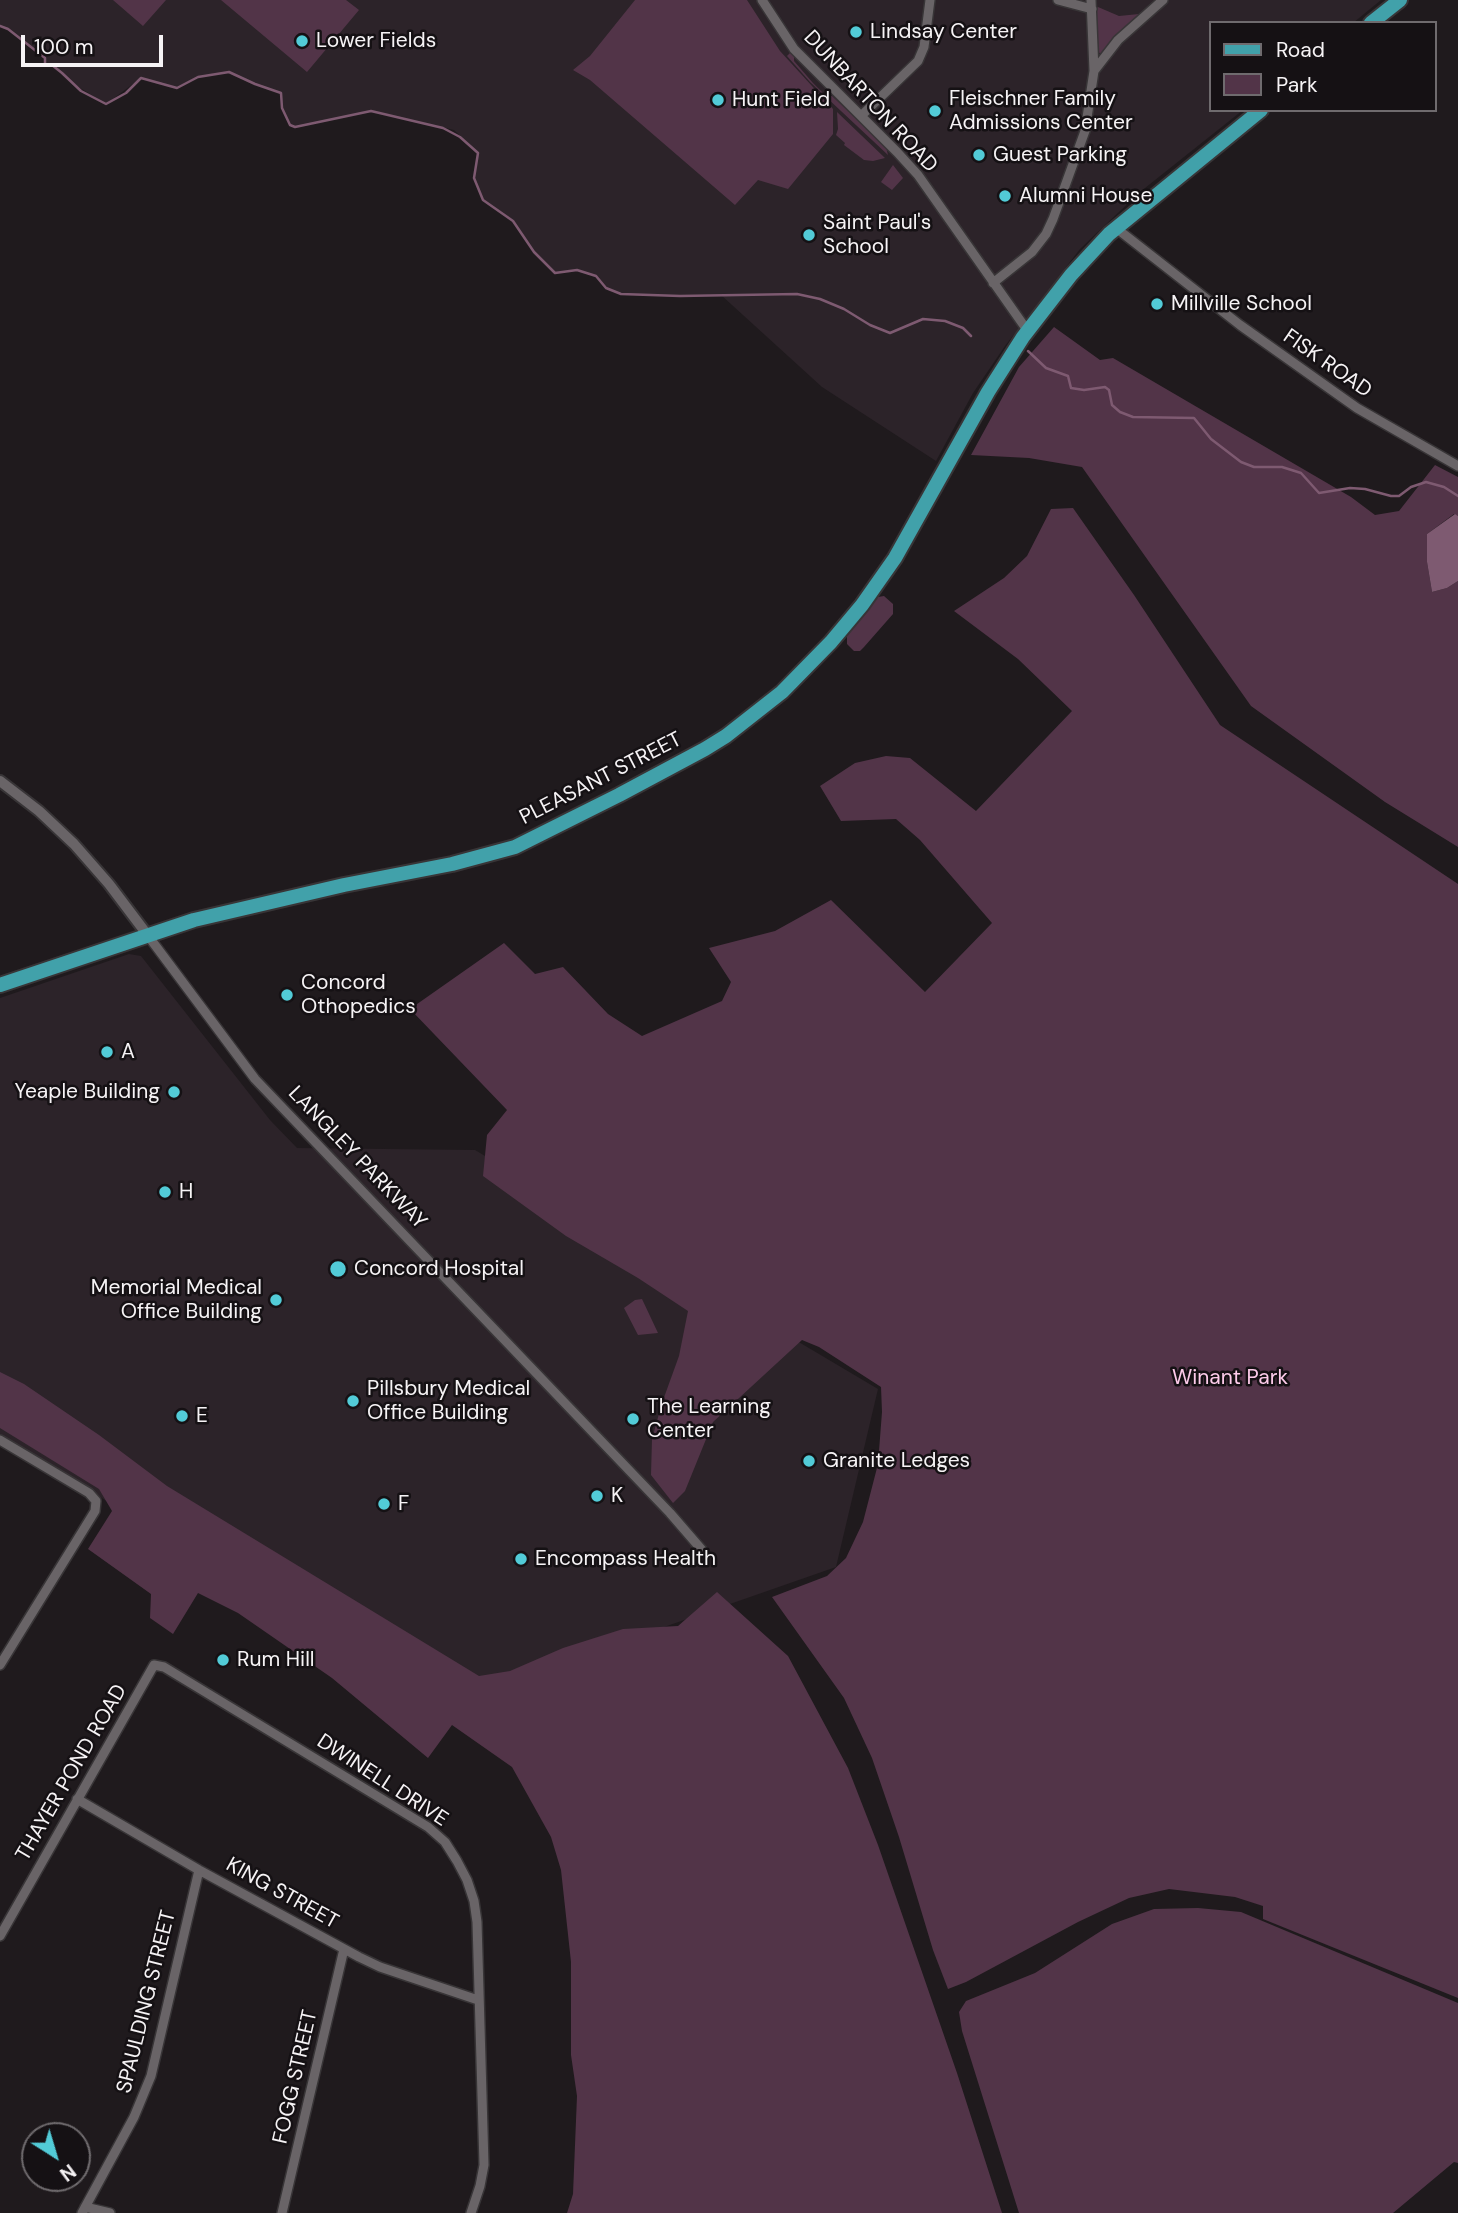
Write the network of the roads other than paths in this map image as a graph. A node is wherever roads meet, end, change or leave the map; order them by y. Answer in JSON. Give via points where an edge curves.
{"nodes":[{"id":1,"x":762,"y":0,"type":"edge"},
{"id":2,"x":930,"y":0,"type":"edge"},
{"id":3,"x":1058,"y":0,"type":"edge"},
{"id":4,"x":1163,"y":0,"type":"edge"},
{"id":5,"x":1399,"y":0,"type":"edge"},
{"id":6,"x":1092,"y":5,"type":"edge"},
{"id":7,"x":1373,"y":21,"type":"edge"},
{"id":8,"x":1094,"y":71,"type":"junction"},
{"id":9,"x":1259,"y":112,"type":"edge"},
{"id":10,"x":861,"y":116,"type":"junction"},
{"id":11,"x":1116,"y":229,"type":"junction"},
{"id":12,"x":993,"y":283,"type":"junction"},
{"id":13,"x":1027,"y":330,"type":"junction"},
{"id":14,"x":1458,"y":466,"type":"edge"},
{"id":15,"x":0,"y":781,"type":"edge"},
{"id":16,"x":149,"y":937,"type":"junction"},
{"id":17,"x":0,"y":985,"type":"edge"},
{"id":18,"x":0,"y":1440,"type":"edge"},
{"id":19,"x":702,"y":1550,"type":"dead end"},
{"id":20,"x":0,"y":1665,"type":"edge"},
{"id":21,"x":154,"y":1665,"type":"joint"},
{"id":22,"x":77,"y":1799,"type":"junction"},
{"id":23,"x":199,"y":1870,"type":"junction"},
{"id":24,"x":0,"y":1936,"type":"edge"},
{"id":25,"x":344,"y":1949,"type":"junction"},
{"id":26,"x":478,"y":2000,"type":"junction"},
{"id":27,"x":83,"y":2210,"type":"edge"},
{"id":28,"x":110,"y":2213,"type":"edge"},
{"id":29,"x":282,"y":2213,"type":"edge"},
{"id":30,"x":471,"y":2213,"type":"edge"}],
"edges":[{"from":1,"to":10,"type":"street","name":"DUNBARTON ROAD","via":[[794,48]]},
{"from":2,"to":10,"type":"street","via":[[918,61]]},
{"from":3,"to":6,"type":"street"},
{"from":4,"to":8,"type":"street","via":[[1118,40]]},
{"from":5,"to":7,"type":"main road"},
{"from":6,"to":8,"type":"street"},
{"from":8,"to":12,"type":"street","via":[[1085,131],[1046,234],[1032,252]]},
{"from":9,"to":11,"type":"main road","name":"PLEASANT STREET"},
{"from":10,"to":12,"type":"street","name":"DUNBARTON ROAD","via":[[918,175]]},
{"from":11,"to":13,"type":"main road","name":"PLEASANT STREET","via":[[1086,257]]},
{"from":11,"to":14,"type":"street","name":"FISK ROAD","via":[[1357,408]]},
{"from":12,"to":13,"type":"street","name":"DUNBARTON ROAD"},
{"from":13,"to":16,"type":"main road","name":"PLEASANT STREET","via":[[877,584],[797,678],[726,736],[515,846],[194,920]]},
{"from":15,"to":16,"type":"street","name":"LANGLEY PARKWAY","via":[[74,844]]},
{"from":16,"to":17,"type":"main road","name":"PLEASANT STREET"},
{"from":16,"to":19,"type":"street","name":"LANGLEY PARKWAY","via":[[255,1079]]},
{"from":18,"to":20,"type":"street","via":[[96,1501],[95,1511]]},
{"from":21,"to":22,"type":"street","name":"THAYER POND ROAD"},
{"from":21,"to":26,"type":"street","name":"DWINELL DRIVE","via":[[363,1787],[445,1842],[474,1901]]},
{"from":22,"to":23,"type":"street","name":"KING STREET"},
{"from":22,"to":24,"type":"street","name":"THAYER POND ROAD"},
{"from":23,"to":25,"type":"street","name":"KING STREET"},
{"from":23,"to":27,"type":"street","name":"SPAULDING STREET","via":[[150,2077],[134,2117]]},
{"from":25,"to":26,"type":"street","name":"KING STREET","via":[[380,1967]]},
{"from":25,"to":29,"type":"street","name":"FOGG STREET"},
{"from":26,"to":30,"type":"street","name":"DWINELL DRIVE","via":[[484,2165]]},
{"from":27,"to":28,"type":"street"}]}
